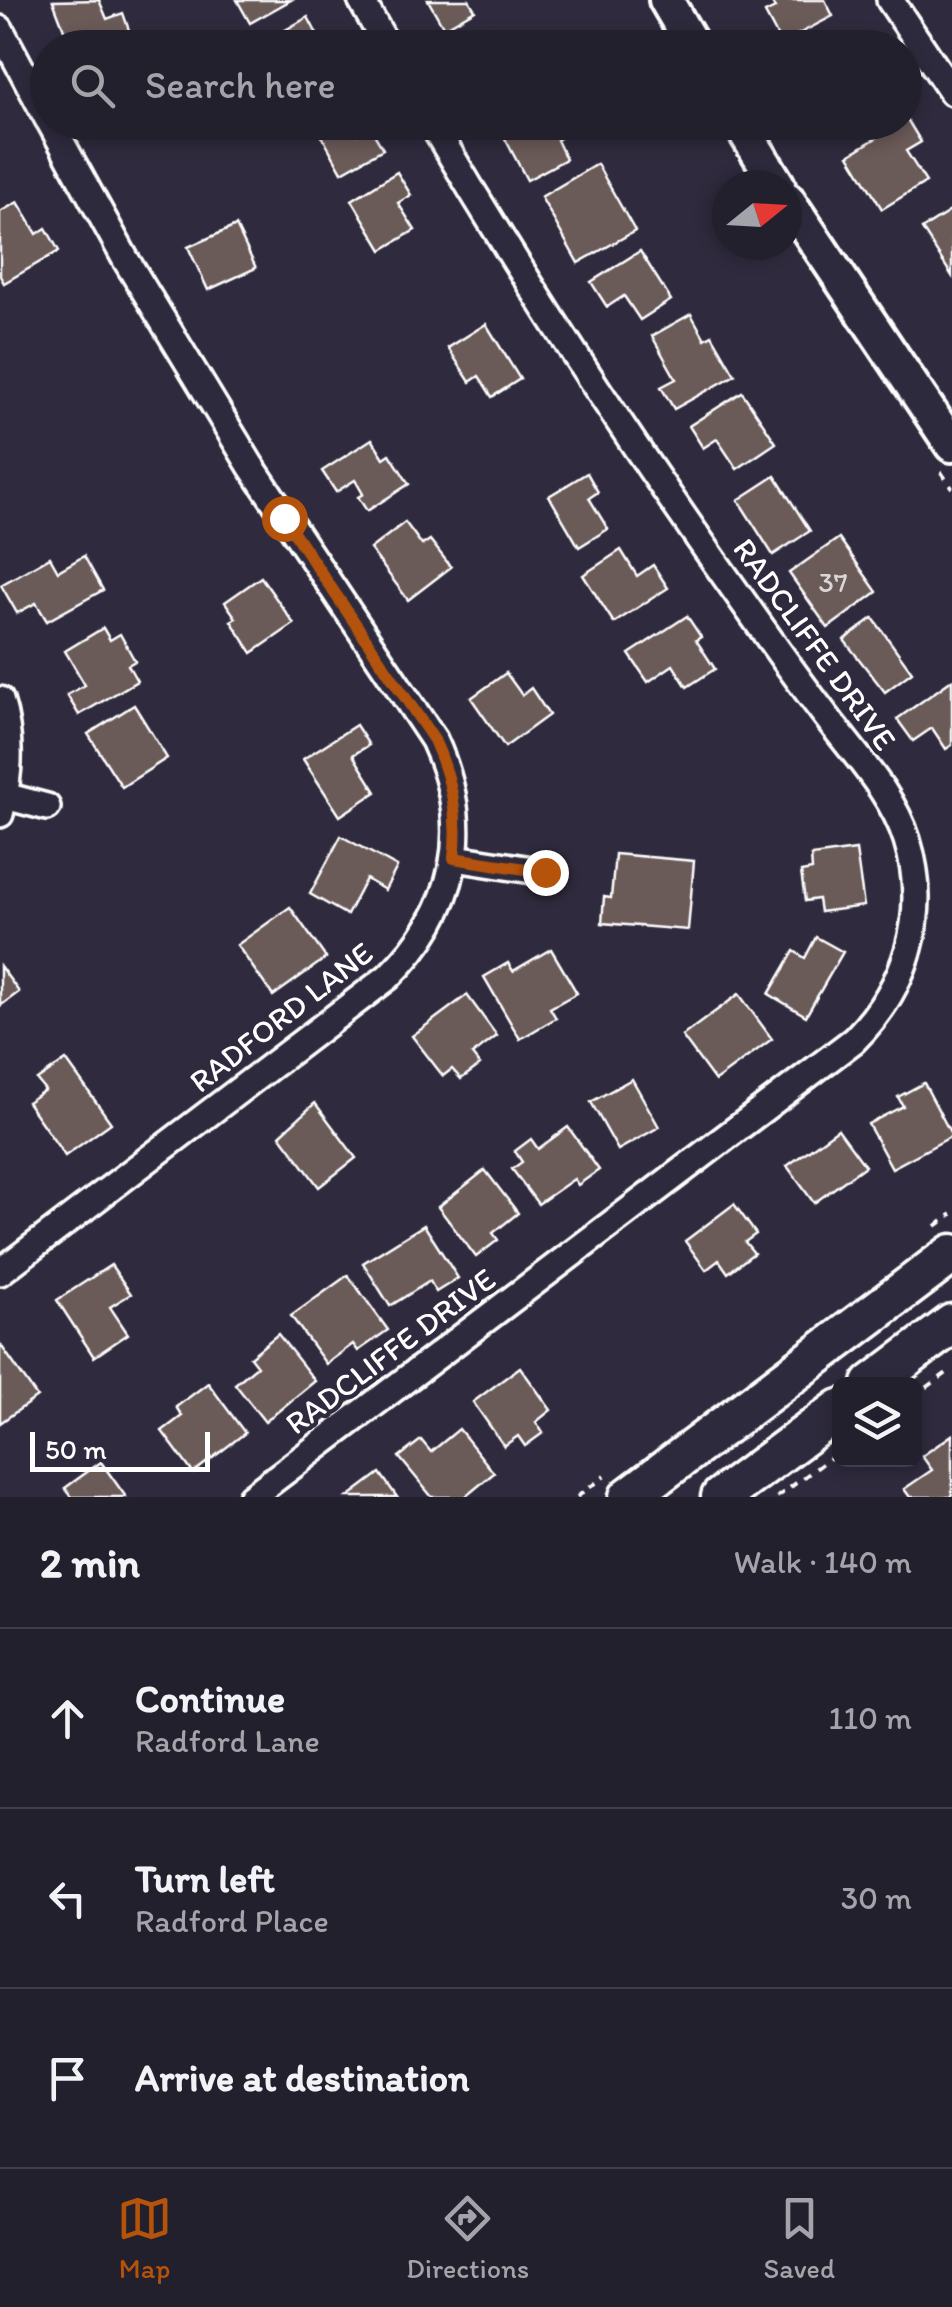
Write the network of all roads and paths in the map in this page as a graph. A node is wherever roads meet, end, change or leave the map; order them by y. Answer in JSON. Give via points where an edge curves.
{"nodes":[{"id":1,"x":361,"y":0,"type":"edge"},
{"id":2,"x":666,"y":0,"type":"edge"},
{"id":3,"x":890,"y":0,"type":"edge"},
{"id":4,"x":0,"y":29,"type":"edge"},
{"id":5,"x":378,"y":30,"type":"edge"},
{"id":6,"x":684,"y":30,"type":"edge"},
{"id":7,"x":910,"y":30,"type":"edge"},
{"id":8,"x":922,"y":47,"type":"edge"},
{"id":9,"x":30,"y":86,"type":"edge"},
{"id":10,"x":952,"y":92,"type":"edge"},
{"id":11,"x":59,"y":140,"type":"edge"},
{"id":12,"x":443,"y":140,"type":"edge"},
{"id":13,"x":751,"y":140,"type":"edge"},
{"id":14,"x":769,"y":170,"type":"edge"},
{"id":15,"x":802,"y":221,"type":"edge"},
{"id":16,"x":952,"y":445,"type":"edge"},
{"id":17,"x":0,"y":700,"type":"edge"},
{"id":18,"x":2,"y":805,"type":"edge"},
{"id":19,"x":46,"y":807,"type":"dead end"},
{"id":20,"x":454,"y":858,"type":"junction"},
{"id":21,"x":545,"y":872,"type":"dead end"},
{"id":22,"x":952,"y":1254,"type":"edge"},
{"id":23,"x":0,"y":1272,"type":"edge"},
{"id":24,"x":952,"y":1324,"type":"edge"},
{"id":25,"x":952,"y":1368,"type":"edge"},
{"id":26,"x":881,"y":1377,"type":"edge"},
{"id":27,"x":922,"y":1391,"type":"edge"},
{"id":28,"x":832,"y":1414,"type":"edge"},
{"id":29,"x":832,"y":1458,"type":"edge"},
{"id":30,"x":251,"y":1497,"type":"edge"},
{"id":31,"x":629,"y":1497,"type":"edge"},
{"id":32,"x":721,"y":1497,"type":"edge"},
{"id":33,"x":777,"y":1497,"type":"edge"}],
"edges":[{"from":1,"to":5,"type":"street"},
{"from":2,"to":6,"type":"street"},
{"from":3,"to":7,"type":"street"},
{"from":4,"to":9,"type":"street","name":"RADFORD LANE"},
{"from":8,"to":10,"type":"street"},
{"from":11,"to":20,"type":"street","name":"RADFORD LANE","via":[[251,466],[434,740],[455,807]]},
{"from":12,"to":30,"type":"street","name":"RADCLIFFE DRIVE","via":[[624,431],[888,799],[910,851],[915,918],[908,957],[891,994],[854,1040]]},
{"from":13,"to":14,"type":"street"},
{"from":15,"to":16,"type":"street"},
{"from":17,"to":18,"type":"street","via":[[9,752]]},
{"from":18,"to":19,"type":"street"},
{"from":20,"to":21,"type":"street"},
{"from":20,"to":23,"type":"street","name":"RADFORD LANE","via":[[432,924],[388,977]]},
{"from":22,"to":31,"type":"main road"},
{"from":24,"to":26,"type":"main road"},
{"from":25,"to":27,"type":"path"},
{"from":28,"to":32,"type":"main road"},
{"from":29,"to":33,"type":"path"}]}
